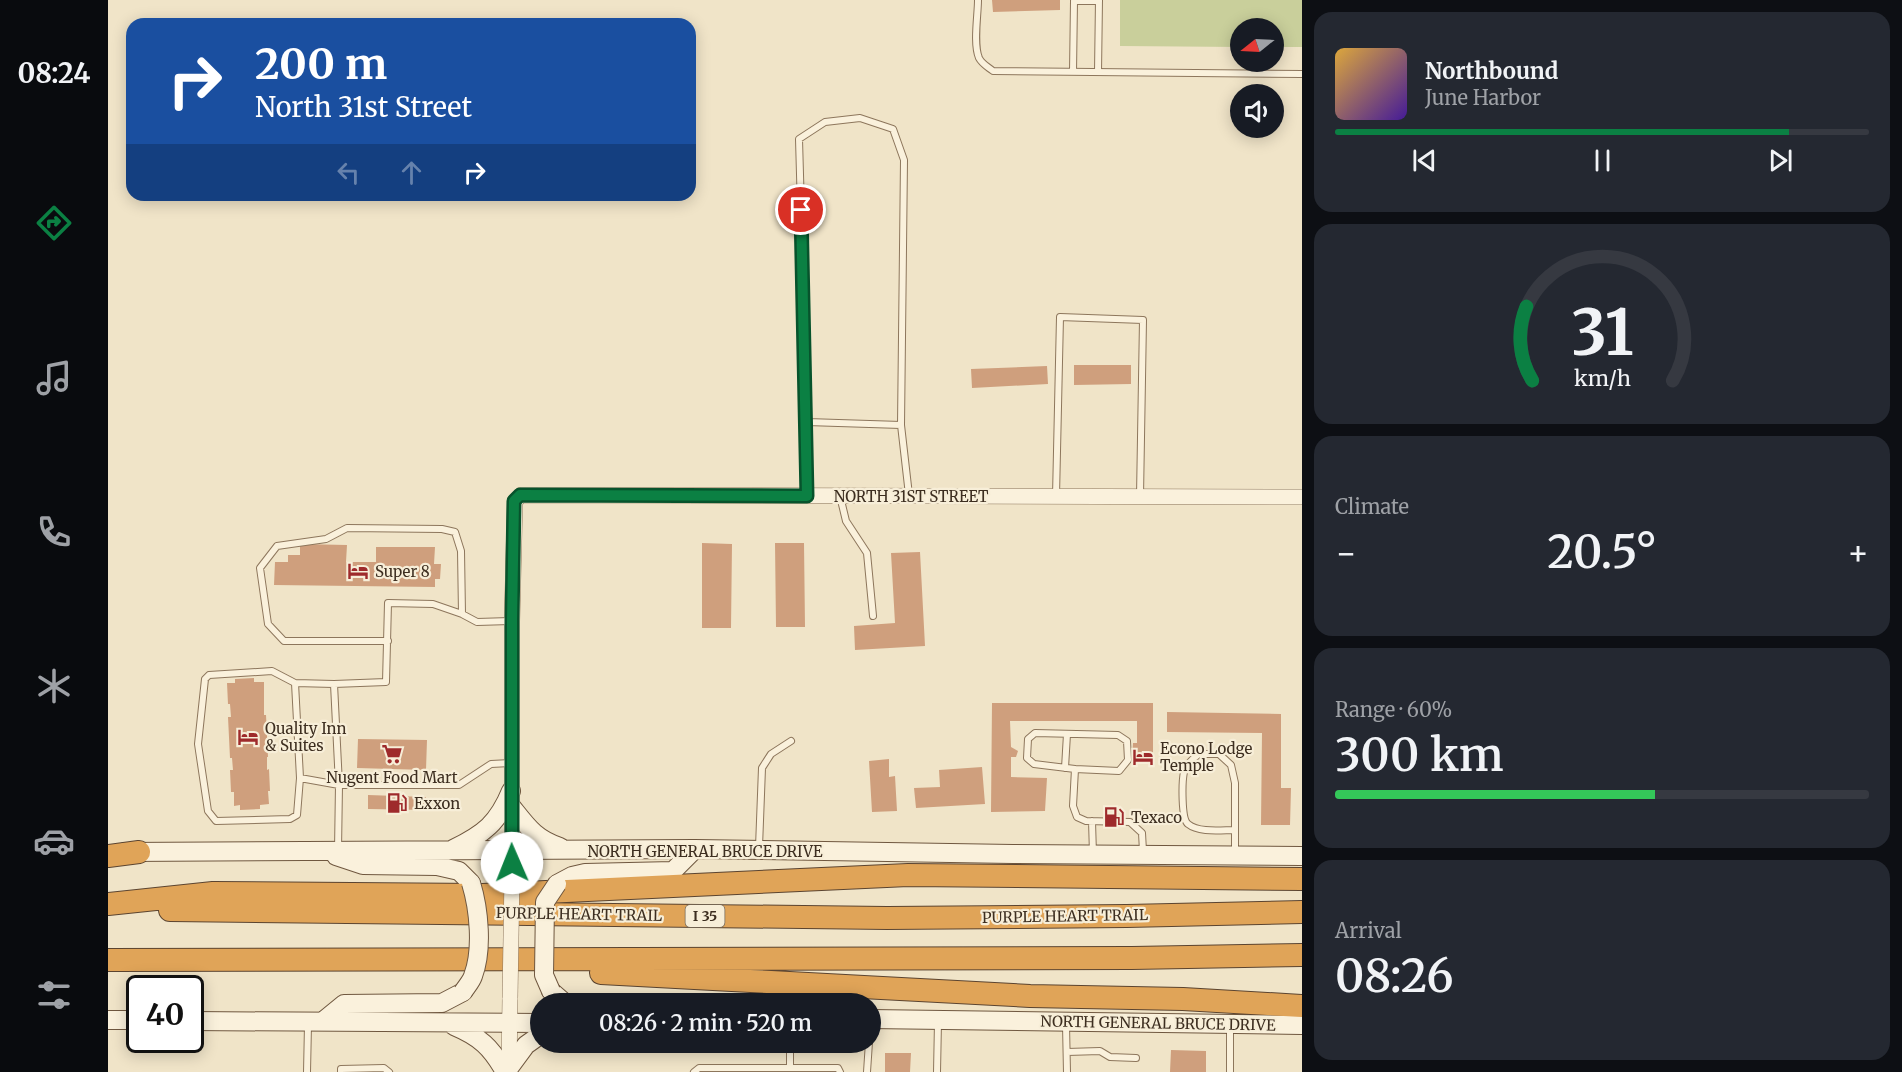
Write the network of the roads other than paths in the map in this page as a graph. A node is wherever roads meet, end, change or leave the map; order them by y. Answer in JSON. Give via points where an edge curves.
{"nodes":[{"id":1,"x":978,"y":0,"type":"edge"},
{"id":2,"x":1099,"y":0,"type":"edge"},
{"id":3,"x":1073,"y":72,"type":"junction"},
{"id":4,"x":1098,"y":72,"type":"junction"},
{"id":5,"x":1302,"y":74,"type":"edge"},
{"id":6,"x":807,"y":422,"type":"junction"},
{"id":7,"x":901,"y":425,"type":"junction"},
{"id":8,"x":807,"y":496,"type":"junction"},
{"id":9,"x":839,"y":496,"type":"junction"},
{"id":10,"x":909,"y":496,"type":"junction"},
{"id":11,"x":1056,"y":496,"type":"junction"},
{"id":12,"x":1140,"y":496,"type":"junction"},
{"id":13,"x":1302,"y":497,"type":"edge"},
{"id":14,"x":462,"y":614,"type":"junction"},
{"id":15,"x":873,"y":616,"type":"dead end"},
{"id":16,"x":512,"y":621,"type":"junction"},
{"id":17,"x":388,"y":641,"type":"junction"},
{"id":18,"x":295,"y":682,"type":"junction"},
{"id":19,"x":334,"y":684,"type":"junction"},
{"id":20,"x":1067,"y":734,"type":"junction"},
{"id":21,"x":791,"y":741,"type":"dead end"},
{"id":22,"x":511,"y":763,"type":"junction"},
{"id":23,"x":1065,"y":768,"type":"junction"},
{"id":24,"x":1075,"y":769,"type":"junction"},
{"id":25,"x":300,"y":778,"type":"junction"},
{"id":26,"x":339,"y":785,"type":"junction"},
{"id":27,"x":511,"y":799,"type":"junction"},
{"id":28,"x":1092,"y":821,"type":"junction"},
{"id":29,"x":1235,"y":830,"type":"junction"},
{"id":30,"x":694,"y":849,"type":"junction"},
{"id":31,"x":318,"y":850,"type":"junction"},
{"id":32,"x":338,"y":850,"type":"junction"},
{"id":33,"x":449,"y":850,"type":"junction"},
{"id":34,"x":511,"y":850,"type":"junction"},
{"id":35,"x":570,"y":850,"type":"junction"},
{"id":36,"x":759,"y":850,"type":"junction"},
{"id":37,"x":139,"y":852,"type":"joint"},
{"id":38,"x":108,"y":854,"type":"edge"},
{"id":39,"x":1093,"y":855,"type":"junction"},
{"id":40,"x":1143,"y":855,"type":"junction"},
{"id":41,"x":1235,"y":855,"type":"junction"},
{"id":42,"x":1302,"y":856,"type":"edge"},
{"id":43,"x":1302,"y":879,"type":"edge"},
{"id":44,"x":108,"y":904,"type":"edge"},
{"id":45,"x":108,"y":910,"type":"edge"},
{"id":46,"x":1302,"y":912,"type":"edge"},
{"id":47,"x":1302,"y":955,"type":"edge"},
{"id":48,"x":108,"y":960,"type":"edge"},
{"id":49,"x":348,"y":960,"type":"junction"},
{"id":50,"x":553,"y":993,"type":"edge"},
{"id":51,"x":1302,"y":1006,"type":"edge"},
{"id":52,"x":938,"y":1019,"type":"junction"},
{"id":53,"x":108,"y":1020,"type":"edge"},
{"id":54,"x":126,"y":1020,"type":"edge"},
{"id":55,"x":881,"y":1020,"type":"edge"},
{"id":56,"x":204,"y":1021,"type":"edge"},
{"id":57,"x":315,"y":1022,"type":"junction"},
{"id":58,"x":1066,"y":1022,"type":"junction"},
{"id":59,"x":447,"y":1023,"type":"junction"},
{"id":60,"x":509,"y":1023,"type":"junction"},
{"id":61,"x":530,"y":1023,"type":"edge"},
{"id":62,"x":1230,"y":1024,"type":"junction"},
{"id":63,"x":1302,"y":1025,"type":"edge"},
{"id":64,"x":530,"y":1042,"type":"edge"},
{"id":65,"x":1067,"y":1052,"type":"junction"},
{"id":66,"x":790,"y":1053,"type":"edge"},
{"id":67,"x":868,"y":1053,"type":"edge"},
{"id":68,"x":1136,"y":1058,"type":"dead end"},
{"id":69,"x":790,"y":1068,"type":"junction"},
{"id":70,"x":508,"y":1071,"type":"edge"},
{"id":71,"x":307,"y":1072,"type":"edge"},
{"id":72,"x":341,"y":1072,"type":"edge"},
{"id":73,"x":389,"y":1072,"type":"edge"},
{"id":74,"x":694,"y":1072,"type":"edge"},
{"id":75,"x":840,"y":1072,"type":"edge"},
{"id":76,"x":867,"y":1072,"type":"edge"},
{"id":77,"x":937,"y":1072,"type":"edge"},
{"id":78,"x":1067,"y":1072,"type":"edge"},
{"id":79,"x":1230,"y":1072,"type":"edge"}],
"edges":[{"from":1,"to":3,"type":"lane","via":[[977,47],[985,66],[993,71]]},
{"from":2,"to":3,"type":"lane","via":[[1074,1]]},
{"from":2,"to":4,"type":"lane"},
{"from":3,"to":4,"type":"lane"},
{"from":4,"to":5,"type":"lane"},
{"from":6,"to":7,"type":"lane"},
{"from":6,"to":7,"type":"lane","via":[[800,139],[825,122],[860,118],[893,129],[904,160]]},
{"from":6,"to":8,"type":"lane"},
{"from":7,"to":10,"type":"lane"},
{"from":8,"to":9,"type":"street","name":"NORTH 31ST STREET"},
{"from":8,"to":16,"type":"street","name":"NORTH 31ST STREET","via":[[520,495],[514,501]]},
{"from":9,"to":10,"type":"street","name":"NORTH 31ST STREET"},
{"from":9,"to":15,"type":"lane","via":[[846,521],[867,553]]},
{"from":10,"to":11,"type":"street","name":"NORTH 31ST STREET"},
{"from":11,"to":12,"type":"street","name":"NORTH 31ST STREET"},
{"from":11,"to":12,"type":"lane","via":[[1060,317],[1143,320]]},
{"from":12,"to":13,"type":"street","name":"NORTH 31ST STREET"},
{"from":14,"to":16,"type":"lane","via":[[477,622]]},
{"from":14,"to":17,"type":"lane","via":[[433,604],[388,603]]},
{"from":14,"to":17,"type":"lane","via":[[461,550],[455,532],[348,528],[326,539],[277,546],[260,567],[268,624],[284,641]]},
{"from":16,"to":22,"type":"street"},
{"from":17,"to":19,"type":"lane","via":[[386,682]]},
{"from":18,"to":19,"type":"lane"},
{"from":18,"to":25,"type":"lane"},
{"from":18,"to":25,"type":"lane","via":[[272,671],[209,675],[205,679],[198,744],[208,811],[216,821],[290,819],[297,815]]},
{"from":19,"to":26,"type":"lane"},
{"from":20,"to":23,"type":"lane"},
{"from":20,"to":23,"type":"lane","via":[[1035,733],[1028,739],[1027,758],[1034,764]]},
{"from":20,"to":24,"type":"lane","via":[[1118,735],[1127,741],[1128,760],[1119,771]]},
{"from":21,"to":36,"type":"lane","via":[[771,754],[762,768]]},
{"from":22,"to":26,"type":"lane","via":[[490,764],[459,785]]},
{"from":22,"to":27,"type":"street"},
{"from":23,"to":24,"type":"lane"},
{"from":24,"to":28,"type":"lane","via":[[1073,806],[1077,818]]},
{"from":25,"to":26,"type":"lane"},
{"from":26,"to":32,"type":"lane"},
{"from":27,"to":33,"type":"main road","via":[[489,828]]},
{"from":27,"to":34,"type":"street"},
{"from":27,"to":35,"type":"main road","via":[[527,826],[545,842]]},
{"from":28,"to":39,"type":"lane"},
{"from":28,"to":40,"type":"lane","via":[[1130,822],[1142,833]]},
{"from":29,"to":29,"type":"lane","via":[[1231,765],[1219,754],[1198,753],[1184,773],[1183,816],[1187,824],[1198,829]]},
{"from":29,"to":41,"type":"lane"},
{"from":30,"to":35,"type":"main road","name":"NORTH GENERAL BRUCE DRIVE"},
{"from":30,"to":36,"type":"main road","name":"NORTH GENERAL BRUCE DRIVE"},
{"from":30,"to":50,"type":"main road","bridge":true,"via":[[673,871],[585,873],[557,884],[545,902],[544,975]]},
{"from":31,"to":32,"type":"main road","name":"NORTH GENERAL BRUCE DRIVE"},
{"from":31,"to":37,"type":"main road","name":"NORTH GENERAL BRUCE DRIVE"},
{"from":31,"to":57,"type":"main road","bridge":true,"via":[[363,865],[437,866],[459,871],[471,883],[477,903],[478,953],[473,977],[463,992],[441,1003],[344,1004]]},
{"from":32,"to":33,"type":"main road","name":"NORTH GENERAL BRUCE DRIVE"},
{"from":33,"to":34,"type":"main road","name":"NORTH GENERAL BRUCE DRIVE"},
{"from":34,"to":35,"type":"main road","name":"NORTH GENERAL BRUCE DRIVE"},
{"from":34,"to":60,"type":"street","bridge":true},
{"from":36,"to":39,"type":"main road","name":"NORTH GENERAL BRUCE DRIVE"},
{"from":37,"to":38,"type":"highway"},
{"from":39,"to":40,"type":"main road","name":"NORTH GENERAL BRUCE DRIVE"},
{"from":40,"to":41,"type":"main road","name":"NORTH GENERAL BRUCE DRIVE"},
{"from":41,"to":42,"type":"main road","name":"NORTH GENERAL BRUCE DRIVE"},
{"from":43,"to":44,"type":"highway","via":[[908,875],[482,895],[213,894]]},
{"from":45,"to":46,"type":"highway","name":"PURPLE HEART TRAIL","number":"I 35","via":[[887,918]]},
{"from":47,"to":49,"type":"highway"},
{"from":48,"to":49,"type":"highway"},
{"from":49,"to":51,"type":"highway","via":[[1030,996]]},
{"from":52,"to":55,"type":"main road","name":"NORTH GENERAL BRUCE DRIVE"},
{"from":52,"to":58,"type":"main road","name":"NORTH GENERAL BRUCE DRIVE"},
{"from":52,"to":77,"type":"lane"},
{"from":53,"to":54,"type":"main road"},
{"from":56,"to":57,"type":"main road"},
{"from":57,"to":59,"type":"main road"},
{"from":57,"to":71,"type":"lane"},
{"from":58,"to":62,"type":"main road","name":"NORTH GENERAL BRUCE DRIVE"},
{"from":58,"to":65,"type":"lane"},
{"from":59,"to":60,"type":"main road"},
{"from":59,"to":70,"type":"main road","via":[[474,1034]]},
{"from":60,"to":61,"type":"main road"},
{"from":60,"to":70,"type":"street"},
{"from":62,"to":63,"type":"main road","name":"NORTH GENERAL BRUCE DRIVE"},
{"from":62,"to":79,"type":"lane"},
{"from":64,"to":70,"type":"main road"},
{"from":65,"to":68,"type":"lane","via":[[1100,1051],[1110,1057]]},
{"from":65,"to":78,"type":"lane"},
{"from":66,"to":69,"type":"lane"},
{"from":67,"to":76,"type":"lane"},
{"from":69,"to":74,"type":"lane","via":[[699,1068]]},
{"from":69,"to":75,"type":"lane","via":[[838,1068]]},
{"from":72,"to":73,"type":"lane","via":[[384,1068]]}]}
